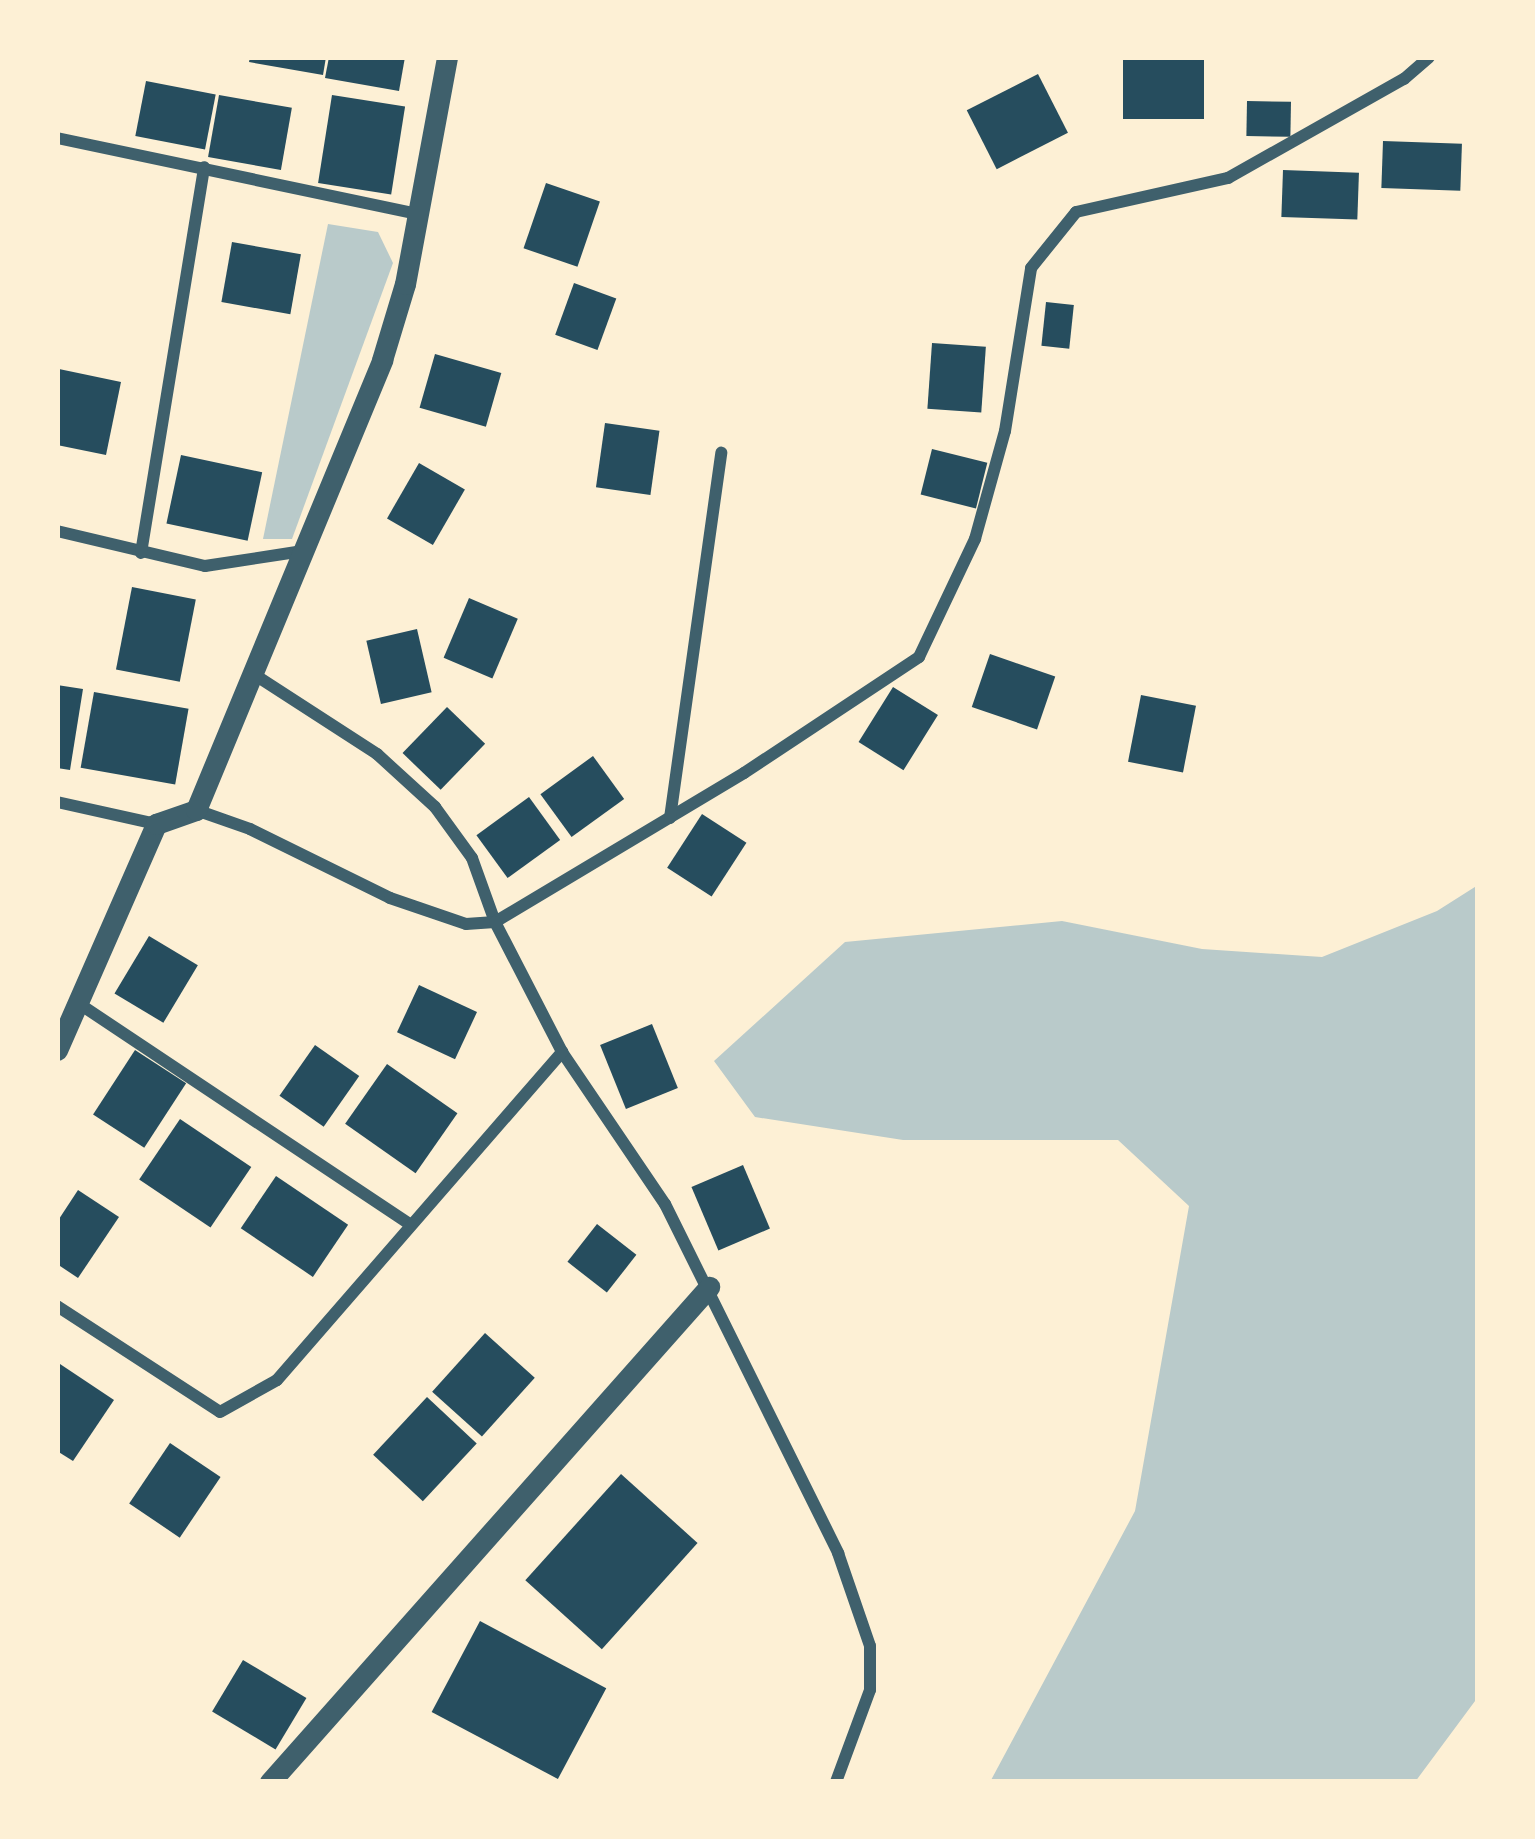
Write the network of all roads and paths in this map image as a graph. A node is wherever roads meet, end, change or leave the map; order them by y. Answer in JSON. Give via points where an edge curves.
{"nodes":[{"id":1,"x":447,"y":57,"type":"edge"},
{"id":2,"x":1429,"y":57,"type":"edge"},
{"id":3,"x":57,"y":138,"type":"edge"},
{"id":4,"x":204,"y":167,"type":"junction"},
{"id":5,"x":418,"y":214,"type":"junction"},
{"id":6,"x":721,"y":453,"type":"dead end"},
{"id":7,"x":57,"y":531,"type":"edge"},
{"id":8,"x":303,"y":551,"type":"junction"},
{"id":9,"x":141,"y":553,"type":"junction"},
{"id":10,"x":251,"y":672,"type":"junction"},
{"id":11,"x":57,"y":802,"type":"edge"},
{"id":12,"x":196,"y":810,"type":"junction"},
{"id":13,"x":670,"y":818,"type":"junction"},
{"id":14,"x":156,"y":824,"type":"junction"},
{"id":15,"x":495,"y":922,"type":"junction"},
{"id":16,"x":81,"y":1005,"type":"junction"},
{"id":17,"x":57,"y":1050,"type":"edge"},
{"id":18,"x":562,"y":1052,"type":"junction"},
{"id":19,"x":410,"y":1224,"type":"junction"},
{"id":20,"x":709,"y":1287,"type":"junction"},
{"id":21,"x":57,"y":1306,"type":"edge"},
{"id":22,"x":270,"y":1782,"type":"edge"},
{"id":23,"x":836,"y":1782,"type":"edge"}],
"edges":[{"from":1,"to":5,"type":"street"},
{"from":2,"to":13,"type":"street","via":[[1228,178],[1076,212],[1031,268],[1005,431],[975,539],[919,658]]},
{"from":3,"to":4,"type":"street"},
{"from":4,"to":5,"type":"street"},
{"from":4,"to":9,"type":"street"},
{"from":5,"to":8,"type":"street","via":[[382,361]]},
{"from":6,"to":13,"type":"street"},
{"from":7,"to":9,"type":"street"},
{"from":8,"to":9,"type":"street","via":[[205,566]]},
{"from":8,"to":10,"type":"street"},
{"from":10,"to":12,"type":"street"},
{"from":10,"to":15,"type":"street","via":[[376,754],[435,807],[472,858]]},
{"from":11,"to":14,"type":"street"},
{"from":12,"to":14,"type":"street"},
{"from":12,"to":15,"type":"street","via":[[390,898],[466,924]]},
{"from":13,"to":15,"type":"street"},
{"from":14,"to":16,"type":"street"},
{"from":15,"to":18,"type":"street"},
{"from":16,"to":17,"type":"street"},
{"from":16,"to":19,"type":"street"},
{"from":18,"to":19,"type":"street"},
{"from":18,"to":20,"type":"street","via":[[665,1204]]},
{"from":19,"to":21,"type":"street","via":[[277,1380],[220,1412]]},
{"from":20,"to":22,"type":"street"},
{"from":20,"to":23,"type":"street","via":[[838,1553],[870,1646],[871,1690]]}]}
